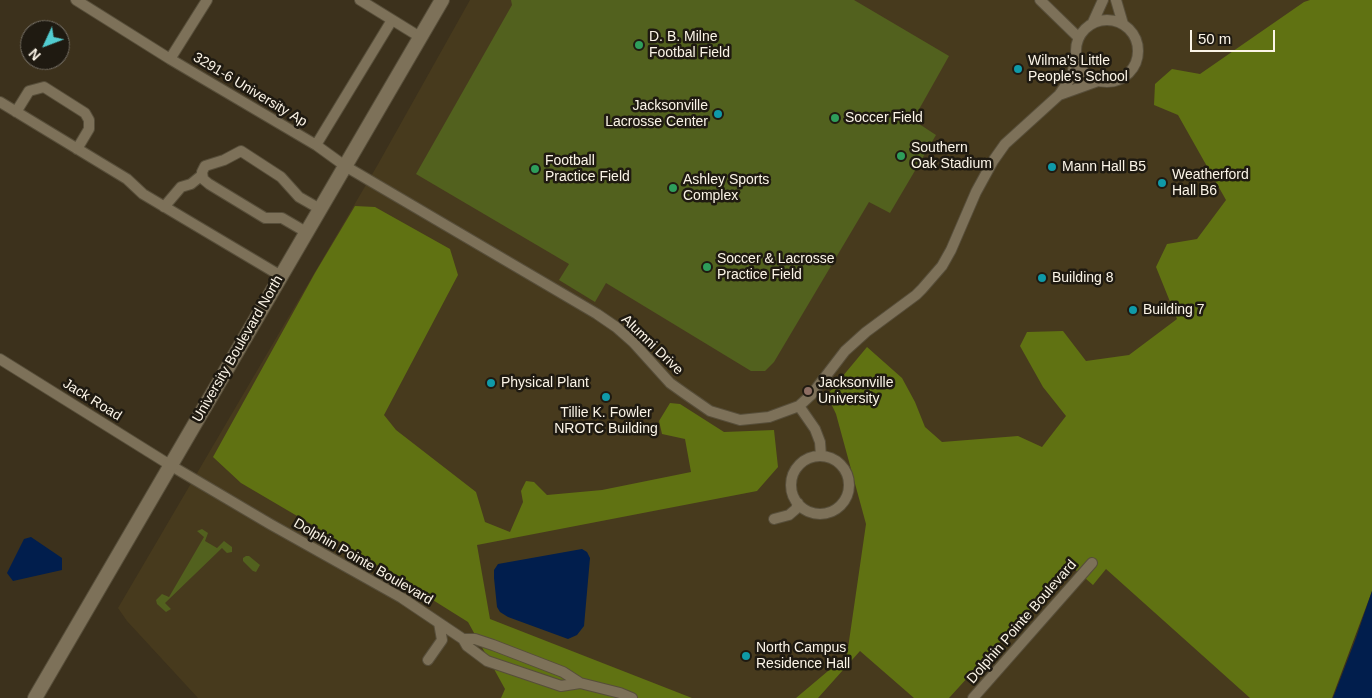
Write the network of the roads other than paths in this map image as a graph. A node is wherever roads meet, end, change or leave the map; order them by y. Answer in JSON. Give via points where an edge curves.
{"nodes":[{"id":1,"x":76,"y":0,"type":"edge"},
{"id":2,"x":207,"y":0,"type":"edge"},
{"id":3,"x":360,"y":0,"type":"edge"},
{"id":4,"x":442,"y":0,"type":"edge"},
{"id":5,"x":1040,"y":0,"type":"edge"},
{"id":6,"x":1102,"y":0,"type":"edge"},
{"id":7,"x":1116,"y":0,"type":"edge"},
{"id":8,"x":392,"y":20,"type":"junction"},
{"id":9,"x":1093,"y":22,"type":"junction"},
{"id":10,"x":1124,"y":24,"type":"junction"},
{"id":11,"x":420,"y":37,"type":"junction"},
{"id":12,"x":1078,"y":37,"type":"junction"},
{"id":13,"x":1076,"y":54,"type":"junction"},
{"id":14,"x":170,"y":59,"type":"junction"},
{"id":15,"x":1098,"y":81,"type":"junction"},
{"id":16,"x":1059,"y":95,"type":"junction"},
{"id":17,"x":0,"y":102,"type":"edge"},
{"id":18,"x":16,"y":112,"type":"junction"},
{"id":19,"x":316,"y":145,"type":"junction"},
{"id":20,"x":77,"y":149,"type":"junction"},
{"id":21,"x":345,"y":166,"type":"junction"},
{"id":22,"x":202,"y":175,"type":"junction"},
{"id":23,"x":164,"y":206,"type":"junction"},
{"id":24,"x":320,"y":209,"type":"junction"},
{"id":25,"x":306,"y":232,"type":"junction"},
{"id":26,"x":281,"y":276,"type":"junction"},
{"id":27,"x":0,"y":359,"type":"edge"},
{"id":28,"x":799,"y":406,"type":"junction"},
{"id":29,"x":821,"y":456,"type":"junction"},
{"id":30,"x":170,"y":465,"type":"junction"},
{"id":31,"x":798,"y":503,"type":"junction"},
{"id":32,"x":774,"y":519,"type":"dead end"},
{"id":33,"x":1092,"y":563,"type":"dead end"},
{"id":34,"x":439,"y":623,"type":"junction"},
{"id":35,"x":463,"y":639,"type":"junction"},
{"id":36,"x":428,"y":660,"type":"dead end"},
{"id":37,"x":580,"y":683,"type":"junction"},
{"id":38,"x":35,"y":698,"type":"edge"},
{"id":39,"x":632,"y":698,"type":"edge"},
{"id":40,"x":973,"y":698,"type":"edge"}],
"edges":[{"from":1,"to":14,"type":"street","name":"3291-6 University Ap"},
{"from":2,"to":14,"type":"street"},
{"from":3,"to":8,"type":"street"},
{"from":4,"to":11,"type":"main road","name":"University Boulevard North"},
{"from":5,"to":12,"type":"street"},
{"from":6,"to":9,"type":"street"},
{"from":7,"to":10,"type":"street"},
{"from":8,"to":11,"type":"street"},
{"from":8,"to":19,"type":"street"},
{"from":9,"to":10,"type":"street","via":[[1103,19]]},
{"from":9,"to":12,"type":"street"},
{"from":10,"to":15,"type":"street","via":[[1134,35],[1139,49],[1134,68],[1118,81]]},
{"from":11,"to":21,"type":"main road","name":"University Boulevard North"},
{"from":12,"to":13,"type":"street"},
{"from":13,"to":15,"type":"street","via":[[1082,70]]},
{"from":13,"to":16,"type":"street","name":"Alumni Drive","via":[[1072,76]]},
{"from":14,"to":19,"type":"street","name":"3291-6 University Ap"},
{"from":15,"to":16,"type":"street","name":"Alumni Drive"},
{"from":16,"to":28,"type":"street","name":"Alumni Drive","via":[[1005,144],[993,161],[942,266],[916,295],[845,351]]},
{"from":17,"to":18,"type":"street"},
{"from":18,"to":20,"type":"street"},
{"from":18,"to":20,"type":"street","via":[[29,91],[44,87],[85,113],[89,120],[89,129]]},
{"from":19,"to":21,"type":"street","name":"3291-6 University Ap"},
{"from":20,"to":23,"type":"street"},
{"from":21,"to":24,"type":"main road","name":"University Boulevard North"},
{"from":21,"to":28,"type":"street","name":"Alumni Drive","via":[[616,327],[670,383],[710,411],[740,420],[755,420]]},
{"from":22,"to":23,"type":"street","via":[[181,187]]},
{"from":22,"to":24,"type":"street","via":[[205,166],[241,152],[281,177],[299,197]]},
{"from":22,"to":25,"type":"street","via":[[209,184],[265,218],[282,218]]},
{"from":23,"to":26,"type":"street"},
{"from":24,"to":25,"type":"main road","name":"University Boulevard North"},
{"from":25,"to":26,"type":"main road","name":"University Boulevard North"},
{"from":26,"to":30,"type":"main road","name":"University Boulevard North"},
{"from":27,"to":30,"type":"street","name":"Jack Road"},
{"from":28,"to":29,"type":"street","via":[[816,429]]},
{"from":29,"to":31,"type":"street","via":[[811,457],[797,468],[792,486]]},
{"from":29,"to":31,"type":"street","via":[[838,462],[845,469],[849,488],[847,497],[834,510],[824,513],[806,510]]},
{"from":30,"to":34,"type":"street","name":"Dolphin Pointe Boulevard","via":[[402,598]]},
{"from":30,"to":38,"type":"main road","name":"University Boulevard North"},
{"from":31,"to":32,"type":"street","via":[[789,515]]},
{"from":33,"to":40,"type":"street","name":"Dolphin Pointe Boulevard"},
{"from":34,"to":35,"type":"street","name":"Dolphin Pointe Boulevard"},
{"from":34,"to":36,"type":"street","via":[[442,640]]},
{"from":35,"to":37,"type":"street","name":"Dolphin Pointe Boulevard","via":[[493,644],[563,672]]},
{"from":35,"to":37,"type":"street","via":[[486,661],[560,686]]},
{"from":37,"to":39,"type":"street","name":"Dolphin Pointe Boulevard"}]}
